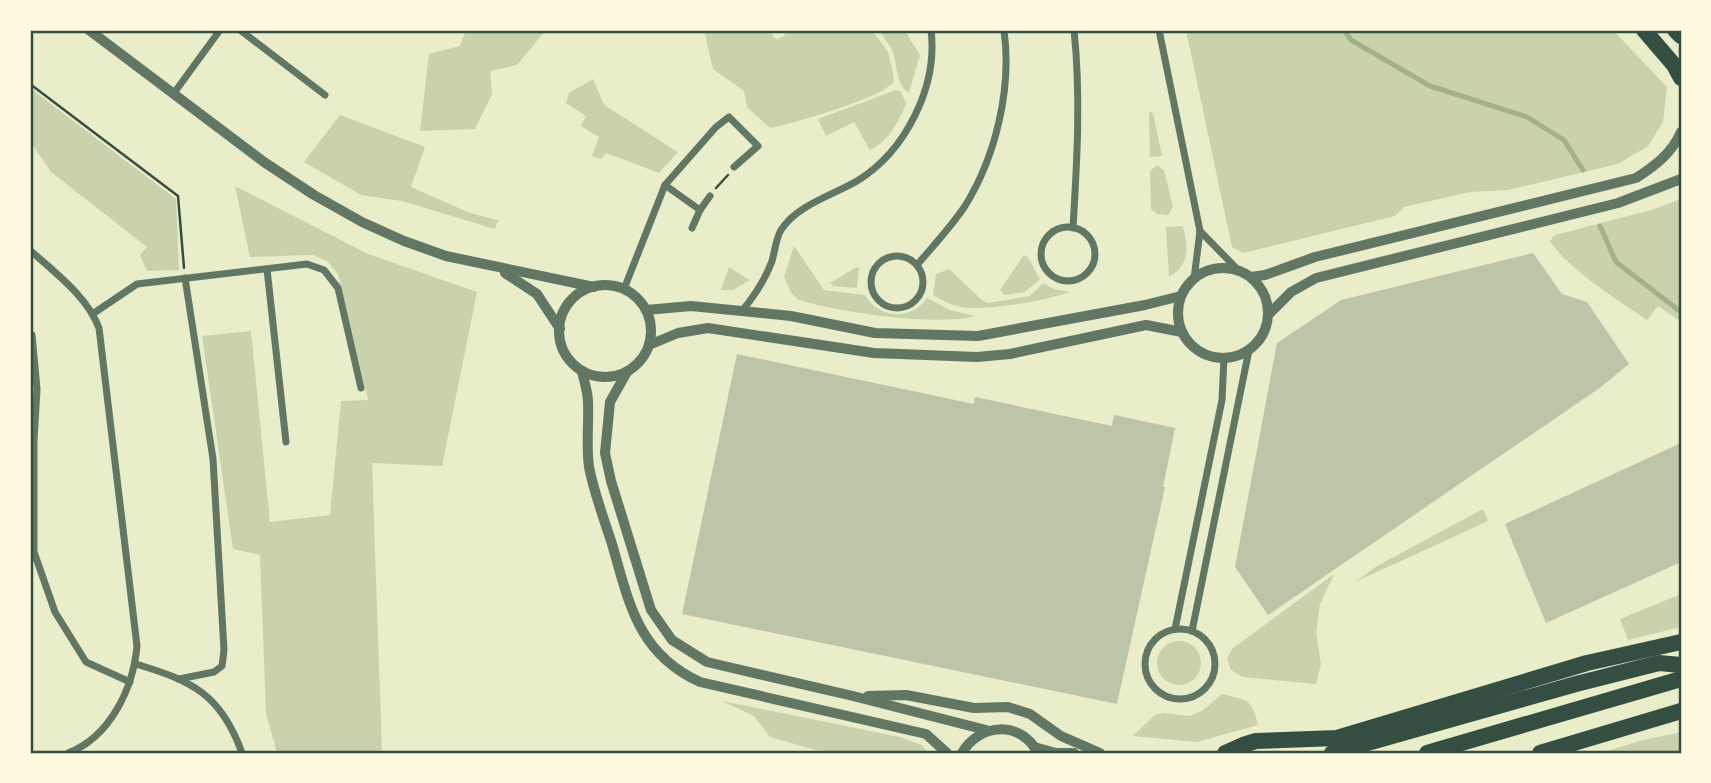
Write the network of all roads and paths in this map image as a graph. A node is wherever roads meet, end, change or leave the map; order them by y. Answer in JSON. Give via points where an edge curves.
{"nodes":[{"id":1,"x":91,"y":30,"type":"edge"},
{"id":2,"x":220,"y":30,"type":"edge"},
{"id":3,"x":240,"y":30,"type":"edge"},
{"id":4,"x":930,"y":30,"type":"edge"},
{"id":5,"x":1004,"y":30,"type":"edge"},
{"id":6,"x":1074,"y":30,"type":"edge"},
{"id":7,"x":1158,"y":30,"type":"edge"},
{"id":8,"x":1644,"y":30,"type":"edge"},
{"id":9,"x":1675,"y":30,"type":"edge"},
{"id":10,"x":1681,"y":36,"type":"edge"},
{"id":11,"x":1681,"y":78,"type":"edge"},
{"id":12,"x":30,"y":84,"type":"edge"},
{"id":13,"x":174,"y":93,"type":"junction"},
{"id":14,"x":325,"y":95,"type":"dead end"},
{"id":15,"x":1681,"y":132,"type":"edge"},
{"id":16,"x":734,"y":167,"type":"joint"},
{"id":17,"x":1681,"y":179,"type":"edge"},
{"id":18,"x":665,"y":185,"type":"junction"},
{"id":19,"x":710,"y":196,"type":"joint"},
{"id":20,"x":700,"y":210,"type":"junction"},
{"id":21,"x":692,"y":228,"type":"dead end"},
{"id":22,"x":1073,"y":228,"type":"junction"},
{"id":23,"x":1200,"y":231,"type":"junction"},
{"id":24,"x":30,"y":250,"type":"edge"},
{"id":25,"x":917,"y":265,"type":"junction"},
{"id":26,"x":493,"y":267,"type":"junction"},
{"id":27,"x":267,"y":269,"type":"junction"},
{"id":28,"x":1239,"y":271,"type":"junction"},
{"id":29,"x":1251,"y":277,"type":"junction"},
{"id":30,"x":185,"y":278,"type":"junction"},
{"id":31,"x":1194,"y":279,"type":"junction"},
{"id":32,"x":594,"y":287,"type":"junction"},
{"id":33,"x":624,"y":289,"type":"junction"},
{"id":34,"x":1181,"y":296,"type":"junction"},
{"id":35,"x":646,"y":310,"type":"junction"},
{"id":36,"x":742,"y":311,"type":"junction"},
{"id":37,"x":94,"y":313,"type":"junction"},
{"id":38,"x":1268,"y":315,"type":"junction"},
{"id":39,"x":559,"y":329,"type":"junction"},
{"id":40,"x":1182,"y":332,"type":"junction"},
{"id":41,"x":32,"y":335,"type":"dead end"},
{"id":42,"x":649,"y":345,"type":"junction"},
{"id":43,"x":1249,"y":350,"type":"junction"},
{"id":44,"x":1224,"y":358,"type":"junction"},
{"id":45,"x":582,"y":371,"type":"junction"},
{"id":46,"x":627,"y":372,"type":"junction"},
{"id":47,"x":360,"y":388,"type":"dead end"},
{"id":48,"x":286,"y":442,"type":"dead end"},
{"id":49,"x":1175,"y":629,"type":"junction"},
{"id":50,"x":1192,"y":631,"type":"junction"},
{"id":51,"x":1681,"y":642,"type":"edge"},
{"id":52,"x":135,"y":664,"type":"junction"},
{"id":53,"x":1681,"y":665,"type":"edge"},
{"id":54,"x":179,"y":678,"type":"junction"},
{"id":55,"x":1681,"y":679,"type":"edge"},
{"id":56,"x":130,"y":682,"type":"junction"},
{"id":57,"x":853,"y":696,"type":"junction"},
{"id":58,"x":1681,"y":711,"type":"edge"},
{"id":59,"x":986,"y":730,"type":"junction"},
{"id":60,"x":1036,"y":750,"type":"edge"},
{"id":61,"x":68,"y":753,"type":"edge"},
{"id":62,"x":242,"y":753,"type":"edge"},
{"id":63,"x":947,"y":753,"type":"edge"},
{"id":64,"x":961,"y":753,"type":"edge"},
{"id":65,"x":1074,"y":753,"type":"edge"},
{"id":66,"x":1100,"y":753,"type":"edge"},
{"id":67,"x":1225,"y":753,"type":"edge"},
{"id":68,"x":1332,"y":753,"type":"edge"},
{"id":69,"x":1427,"y":753,"type":"edge"},
{"id":70,"x":1539,"y":753,"type":"edge"}],
"edges":[{"from":1,"to":13,"type":"street"},
{"from":2,"to":13,"type":"street"},
{"from":3,"to":14,"type":"street"},
{"from":4,"to":36,"type":"street","via":[[931,64],[917,116],[889,153],[859,179],[805,208],[781,230],[765,278]]},
{"from":5,"to":25,"type":"street","via":[[1003,97],[988,156],[964,207]]},
{"from":6,"to":22,"type":"street","via":[[1079,146]]},
{"from":7,"to":23,"type":"street"},
{"from":8,"to":11,"type":"highway"},
{"from":9,"to":10,"type":"highway"},
{"from":12,"to":30,"type":"path","via":[[178,196]]},
{"from":13,"to":26,"type":"street","via":[[264,162],[362,222],[425,248]]},
{"from":15,"to":29,"type":"street","via":[[1671,150],[1636,178]]},
{"from":16,"to":18,"type":"street","via":[[758,146],[729,117]]},
{"from":16,"to":19,"type":"path"},
{"from":17,"to":38,"type":"street","via":[[1618,202],[1316,278],[1290,292]]},
{"from":18,"to":20,"type":"street"},
{"from":18,"to":33,"type":"street"},
{"from":19,"to":20,"type":"street"},
{"from":20,"to":21,"type":"street"},
{"from":22,"to":22,"type":"street","via":[[1049,235],[1041,250],[1043,267],[1055,279],[1073,281],[1089,271],[1095,254],[1088,237]]},
{"from":23,"to":28,"type":"street"},
{"from":23,"to":31,"type":"street"},
{"from":24,"to":37,"type":"street"},
{"from":25,"to":25,"type":"street","via":[[903,256],[878,263],[870,278],[874,296],[895,308],[912,303],[923,281]]},
{"from":26,"to":32,"type":"street"},
{"from":26,"to":39,"type":"street","via":[[530,288]]},
{"from":27,"to":30,"type":"street"},
{"from":27,"to":47,"type":"street","via":[[307,264],[324,270],[338,288]]},
{"from":27,"to":48,"type":"street"},
{"from":28,"to":29,"type":"street"},
{"from":28,"to":31,"type":"street","via":[[1214,269]]},
{"from":29,"to":38,"type":"street","via":[[1266,300]]},
{"from":30,"to":37,"type":"street","via":[[137,284]]},
{"from":30,"to":54,"type":"street","via":[[213,459],[224,650],[222,666],[214,672]]},
{"from":31,"to":34,"type":"street"},
{"from":32,"to":33,"type":"street"},
{"from":32,"to":39,"type":"street","via":[[570,302]]},
{"from":33,"to":35,"type":"street"},
{"from":34,"to":36,"type":"street","via":[[978,336],[875,333]]},
{"from":34,"to":40,"type":"street"},
{"from":35,"to":36,"type":"street","via":[[691,306]]},
{"from":35,"to":42,"type":"street"},
{"from":37,"to":52,"type":"street","via":[[134,614]]},
{"from":38,"to":43,"type":"street","via":[[1263,334]]},
{"from":39,"to":45,"type":"street","via":[[567,357]]},
{"from":40,"to":42,"type":"street","via":[[1146,325],[977,358],[874,353],[708,328],[678,333]]},
{"from":40,"to":44,"type":"street","via":[[1199,351]]},
{"from":41,"to":56,"type":"street","via":[[37,389],[34,552],[55,612],[86,662]]},
{"from":42,"to":46,"type":"street"},
{"from":43,"to":44,"type":"street"},
{"from":43,"to":50,"type":"street"},
{"from":44,"to":49,"type":"street","via":[[1222,400]]},
{"from":45,"to":46,"type":"street","via":[[604,377]]},
{"from":45,"to":63,"type":"street","via":[[588,400],[589,467],[633,616],[662,658],[700,682],[926,734]]},
{"from":46,"to":57,"type":"street","via":[[610,402],[604,439],[611,481],[657,621],[671,640],[707,662]]},
{"from":49,"to":50,"type":"street"},
{"from":49,"to":50,"type":"street","via":[[1157,638],[1145,666],[1152,685],[1178,699],[1206,688],[1215,668],[1210,645]]},
{"from":51,"to":67,"type":"highway","via":[[1587,663],[1337,738],[1256,741]]},
{"from":52,"to":54,"type":"street"},
{"from":52,"to":56,"type":"street"},
{"from":53,"to":68,"type":"highway","via":[[1659,663]]},
{"from":54,"to":62,"type":"street","via":[[226,717]]},
{"from":55,"to":69,"type":"highway"},
{"from":56,"to":61,"type":"street","via":[[103,730]]},
{"from":57,"to":59,"type":"street"},
{"from":57,"to":66,"type":"street","via":[[906,695],[974,708],[1008,707],[1030,714],[1061,736]]},
{"from":58,"to":70,"type":"highway"},
{"from":59,"to":60,"type":"street","via":[[1018,732]]},
{"from":59,"to":64,"type":"street"},
{"from":60,"to":65,"type":"street"}]}
